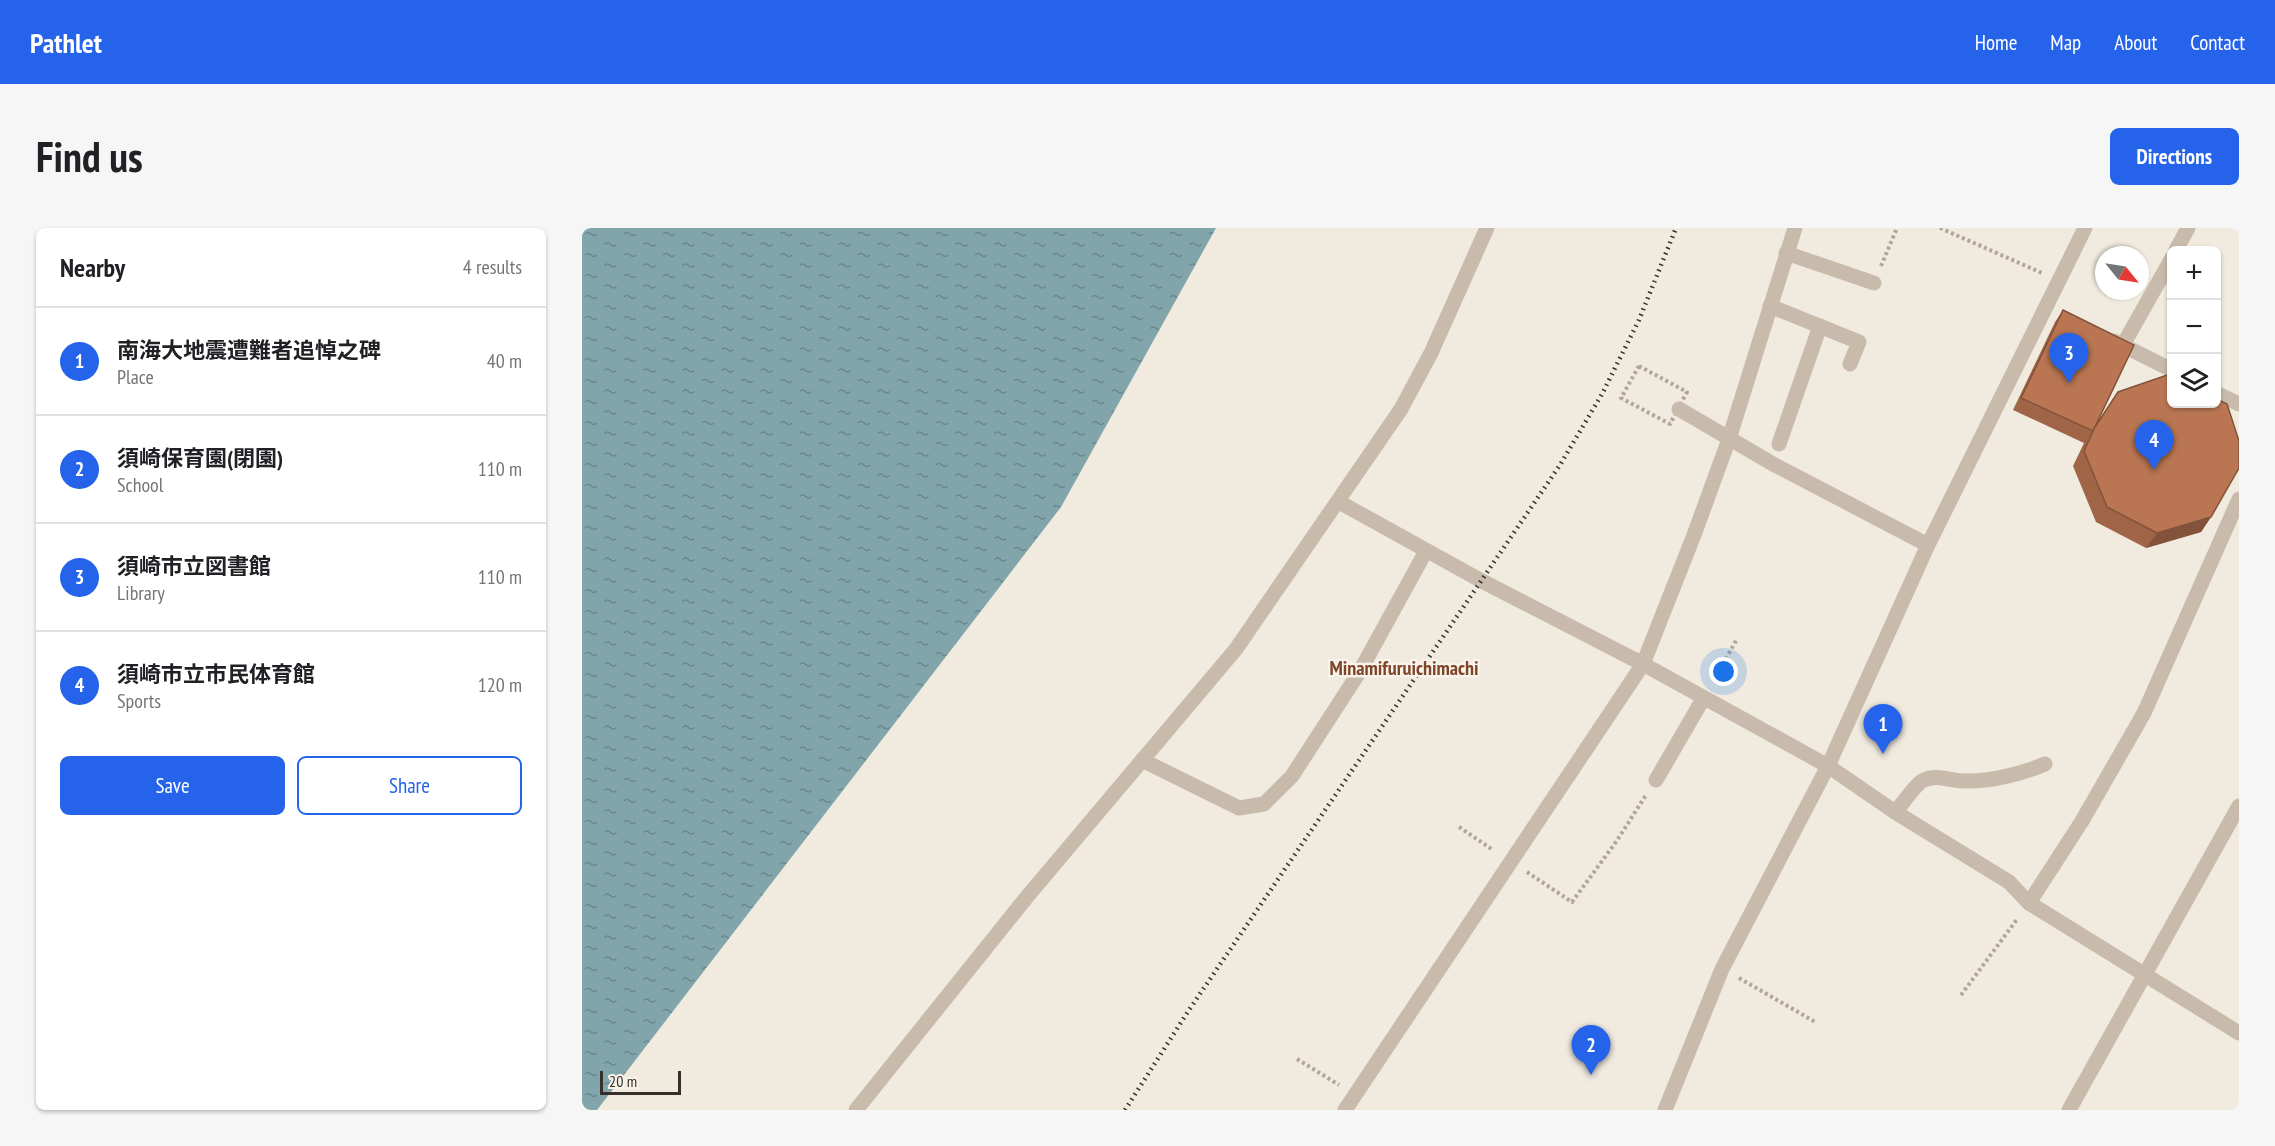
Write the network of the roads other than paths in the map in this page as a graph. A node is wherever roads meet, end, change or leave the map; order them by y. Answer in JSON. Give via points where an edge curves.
{"nodes":[{"id":1,"x":1487,"y":228,"type":"edge"},
{"id":2,"x":1795,"y":228,"type":"edge"},
{"id":3,"x":2085,"y":228,"type":"edge"},
{"id":4,"x":2188,"y":228,"type":"edge"},
{"id":5,"x":2178,"y":246,"type":"edge"},
{"id":6,"x":1786,"y":253,"type":"junction"},
{"id":7,"x":2167,"y":267,"type":"edge"},
{"id":8,"x":1874,"y":283,"type":"road end"},
{"id":9,"x":1770,"y":306,"type":"junction"},
{"id":10,"x":1820,"y":326,"type":"junction"},
{"id":11,"x":2104,"y":336,"type":"edge"},
{"id":12,"x":2123,"y":345,"type":"junction"},
{"id":13,"x":1850,"y":364,"type":"dead end"},
{"id":14,"x":2167,"y":367,"type":"edge"},
{"id":15,"x":2221,"y":395,"type":"edge"},
{"id":16,"x":2239,"y":404,"type":"edge"},
{"id":17,"x":1679,"y":409,"type":"road end"},
{"id":18,"x":1729,"y":439,"type":"junction"},
{"id":19,"x":1779,"y":444,"type":"dead end"},
{"id":20,"x":2239,"y":499,"type":"edge"},
{"id":21,"x":1339,"y":502,"type":"junction"},
{"id":22,"x":1928,"y":545,"type":"junction"},
{"id":23,"x":1426,"y":551,"type":"junction"},
{"id":24,"x":1643,"y":664,"type":"junction"},
{"id":25,"x":1703,"y":699,"type":"junction"},
{"id":26,"x":1142,"y":760,"type":"junction"},
{"id":27,"x":2045,"y":764,"type":"dead end"},
{"id":28,"x":1828,"y":766,"type":"junction"},
{"id":29,"x":1656,"y":780,"type":"road end"},
{"id":30,"x":2239,"y":806,"type":"edge"},
{"id":31,"x":1895,"y":812,"type":"junction"},
{"id":32,"x":2029,"y":903,"type":"junction"},
{"id":33,"x":2146,"y":974,"type":"junction"},
{"id":34,"x":2239,"y":1033,"type":"edge"},
{"id":35,"x":856,"y":1110,"type":"edge"},
{"id":36,"x":1345,"y":1110,"type":"edge"},
{"id":37,"x":1665,"y":1110,"type":"edge"},
{"id":38,"x":2069,"y":1110,"type":"edge"}],
"edges":[{"from":1,"to":21,"type":"street","via":[[1431,353],[1401,409]]},
{"from":2,"to":6,"type":"street"},
{"from":3,"to":22,"type":"street","via":[[2059,280],[2052,310],[2024,348]]},
{"from":4,"to":5,"type":"street"},
{"from":6,"to":8,"type":"street"},
{"from":6,"to":9,"type":"street"},
{"from":7,"to":12,"type":"street"},
{"from":9,"to":10,"type":"street"},
{"from":9,"to":18,"type":"street"},
{"from":10,"to":13,"type":"street","via":[[1859,342]]},
{"from":10,"to":19,"type":"street"},
{"from":11,"to":12,"type":"street"},
{"from":12,"to":14,"type":"street"},
{"from":15,"to":16,"type":"street"},
{"from":17,"to":18,"type":"street"},
{"from":18,"to":22,"type":"street"},
{"from":18,"to":24,"type":"street"},
{"from":20,"to":32,"type":"street","via":[[2144,713]]},
{"from":21,"to":23,"type":"street"},
{"from":21,"to":26,"type":"street","via":[[1236,649]]},
{"from":22,"to":28,"type":"street"},
{"from":23,"to":24,"type":"street"},
{"from":23,"to":26,"type":"street","via":[[1360,671],[1292,776],[1264,804],[1239,808]]},
{"from":24,"to":25,"type":"street"},
{"from":24,"to":36,"type":"street"},
{"from":25,"to":28,"type":"street"},
{"from":25,"to":29,"type":"street"},
{"from":26,"to":35,"type":"street","via":[[1026,897]]},
{"from":27,"to":31,"type":"street","via":[[2023,774],[1963,781],[1941,776],[1922,781]]},
{"from":28,"to":31,"type":"street"},
{"from":28,"to":37,"type":"street","via":[[1722,969]]},
{"from":30,"to":33,"type":"street"},
{"from":31,"to":32,"type":"street","via":[[2009,882]]},
{"from":32,"to":33,"type":"street"},
{"from":33,"to":34,"type":"street"},
{"from":33,"to":38,"type":"street"}]}
